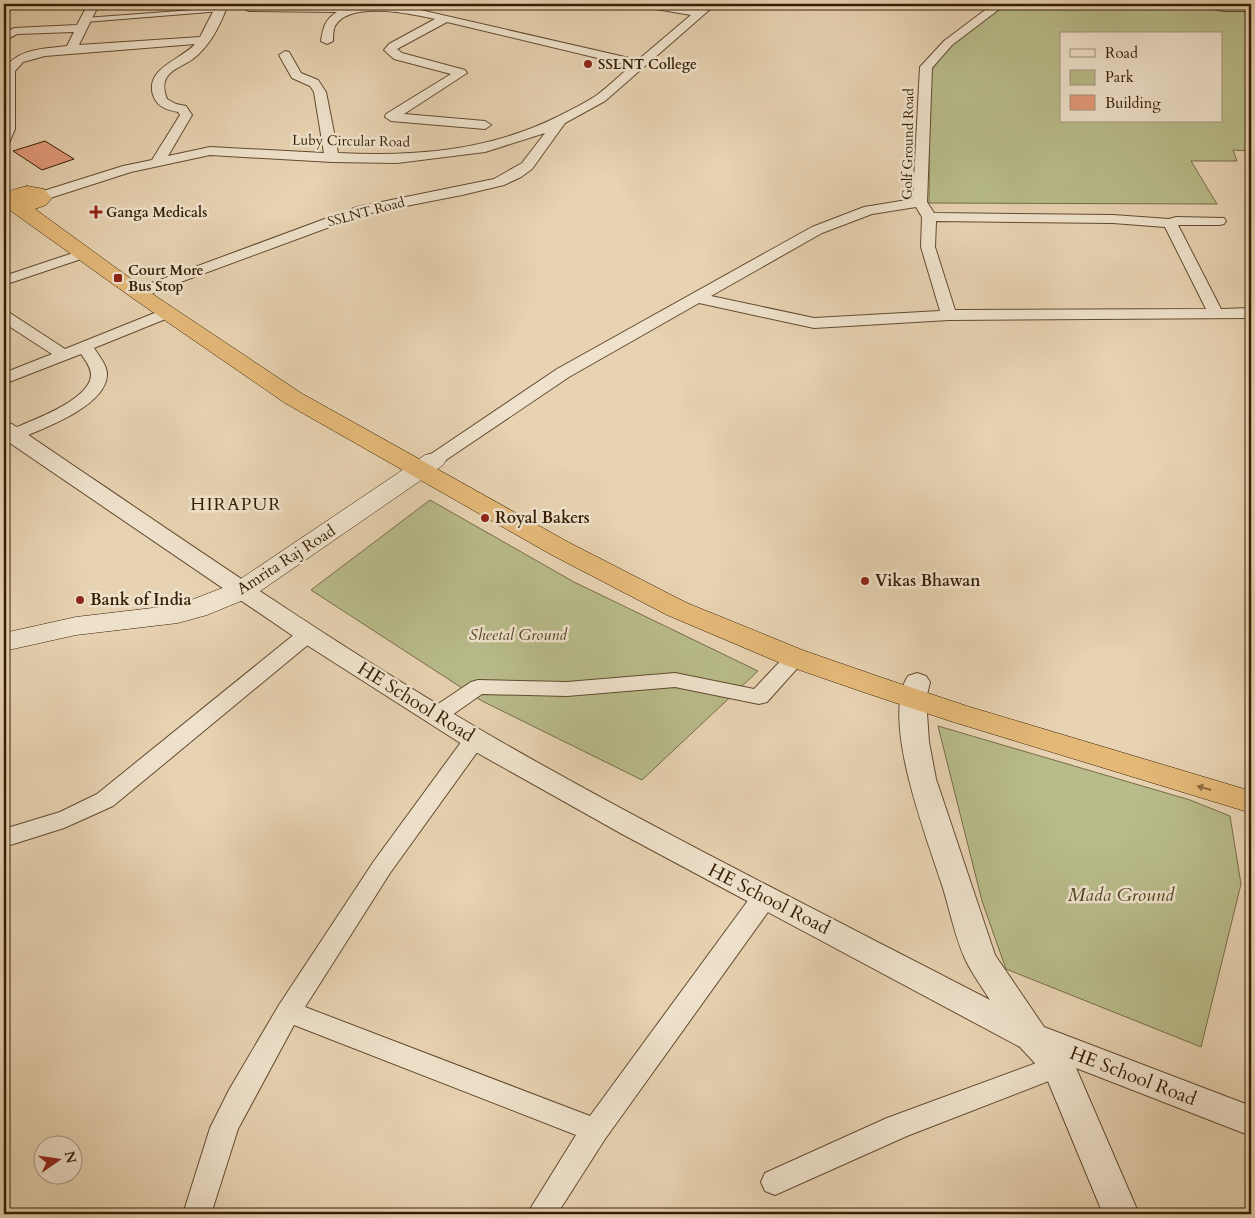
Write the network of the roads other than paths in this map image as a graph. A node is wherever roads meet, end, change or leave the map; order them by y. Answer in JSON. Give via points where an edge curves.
{"nodes":[{"id":1,"x":93,"y":4,"type":"edge"},
{"id":2,"x":644,"y":4,"type":"edge"},
{"id":3,"x":710,"y":4,"type":"edge"},
{"id":4,"x":1000,"y":4,"type":"edge"},
{"id":5,"x":1205,"y":4,"type":"edge"},
{"id":6,"x":347,"y":6,"type":"edge"},
{"id":7,"x":221,"y":7,"type":"edge"},
{"id":8,"x":249,"y":8,"type":"dead end"},
{"id":9,"x":1251,"y":8,"type":"edge"},
{"id":10,"x":699,"y":13,"type":"junction"},
{"id":11,"x":446,"y":18,"type":"junction"},
{"id":12,"x":83,"y":24,"type":"junction"},
{"id":13,"x":4,"y":38,"type":"edge"},
{"id":14,"x":204,"y":40,"type":"junction"},
{"id":15,"x":327,"y":41,"type":"dead end"},
{"id":16,"x":71,"y":49,"type":"junction"},
{"id":17,"x":285,"y":55,"type":"dead end"},
{"id":18,"x":640,"y":64,"type":"junction"},
{"id":19,"x":560,"y":120,"type":"junction"},
{"id":20,"x":485,"y":125,"type":"dead end"},
{"id":21,"x":4,"y":140,"type":"edge"},
{"id":22,"x":332,"y":158,"type":"junction"},
{"id":23,"x":157,"y":163,"type":"junction"},
{"id":24,"x":4,"y":180,"type":"edge"},
{"id":25,"x":21,"y":199,"type":"edge"},
{"id":26,"x":920,"y":202,"type":"junction"},
{"id":27,"x":929,"y":217,"type":"junction"},
{"id":28,"x":1219,"y":221,"type":"dead end"},
{"id":29,"x":1170,"y":223,"type":"junction"},
{"id":30,"x":85,"y":253,"type":"junction"},
{"id":31,"x":4,"y":281,"type":"edge"},
{"id":32,"x":147,"y":291,"type":"junction"},
{"id":33,"x":698,"y":298,"type":"junction"},
{"id":34,"x":167,"y":313,"type":"junction"},
{"id":35,"x":1216,"y":313,"type":"junction"},
{"id":36,"x":1251,"y":313,"type":"edge"},
{"id":37,"x":949,"y":314,"type":"junction"},
{"id":38,"x":4,"y":316,"type":"edge"},
{"id":39,"x":85,"y":347,"type":"junction"},
{"id":40,"x":64,"y":355,"type":"junction"},
{"id":41,"x":4,"y":379,"type":"edge"},
{"id":42,"x":8,"y":432,"type":"edge"},
{"id":43,"x":428,"y":464,"type":"junction"},
{"id":44,"x":243,"y":590,"type":"junction"},
{"id":45,"x":308,"y":634,"type":"junction"},
{"id":46,"x":4,"y":642,"type":"edge"},
{"id":47,"x":795,"y":658,"type":"junction"},
{"id":48,"x":915,"y":690,"type":"junction"},
{"id":49,"x":437,"y":716,"type":"junction"},
{"id":50,"x":475,"y":739,"type":"junction"},
{"id":51,"x":1251,"y":783,"type":"edge"},
{"id":52,"x":1251,"y":802,"type":"edge"},
{"id":53,"x":4,"y":838,"type":"edge"},
{"id":54,"x":764,"y":898,"type":"junction"},
{"id":55,"x":288,"y":1012,"type":"junction"},
{"id":56,"x":1032,"y":1036,"type":"junction"},
{"id":57,"x":1058,"y":1066,"type":"junction"},
{"id":58,"x":1251,"y":1121,"type":"edge"},
{"id":59,"x":595,"y":1130,"type":"junction"},
{"id":60,"x":775,"y":1182,"type":"dead end"},
{"id":61,"x":197,"y":1214,"type":"edge"},
{"id":62,"x":541,"y":1214,"type":"edge"},
{"id":63,"x":1121,"y":1214,"type":"edge"}],
"edges":[{"from":1,"to":12,"type":"street"},
{"from":2,"to":10,"type":"street"},
{"from":3,"to":10,"type":"street","name":"Luby Circular Road"},
{"from":4,"to":26,"type":"street","name":"Golf Ground Road","via":[[948,44],[926,67]]},
{"from":5,"to":9,"type":"street"},
{"from":6,"to":8,"type":"street"},
{"from":6,"to":11,"type":"street","via":[[390,7]]},
{"from":6,"to":15,"type":"street","via":[[331,19]]},
{"from":7,"to":12,"type":"lane"},
{"from":7,"to":14,"type":"street"},
{"from":10,"to":18,"type":"street","name":"Luby Circular Road"},
{"from":11,"to":18,"type":"street"},
{"from":11,"to":20,"type":"street","via":[[390,50],[398,56],[460,73],[391,117]]},
{"from":12,"to":13,"type":"street","via":[[14,31]]},
{"from":12,"to":16,"type":"street"},
{"from":14,"to":16,"type":"street"},
{"from":14,"to":23,"type":"street","via":[[192,54],[171,66],[160,78],[158,84],[162,101],[165,105],[182,109],[186,115]]},
{"from":16,"to":21,"type":"street","via":[[32,55],[11,64],[9,129]]},
{"from":17,"to":22,"type":"street","via":[[296,75],[314,83],[320,92]]},
{"from":18,"to":19,"type":"street","name":"Luby Circular Road","via":[[600,98]]},
{"from":19,"to":22,"type":"street","name":"Luby Circular Road","via":[[513,140],[456,153],[397,159]]},
{"from":19,"to":32,"type":"street","name":"SSLNT Road","via":[[527,166],[499,182],[362,210]]},
{"from":22,"to":23,"type":"street","name":"Luby Circular Road","via":[[210,151]]},
{"from":23,"to":25,"type":"street","name":"Luby Circular Road"},
{"from":24,"to":25,"type":"highway"},
{"from":25,"to":30,"type":"highway"},
{"from":25,"to":32,"type":"highway","via":[[83,235]]},
{"from":26,"to":27,"type":"street","name":"Golf Ground Road"},
{"from":26,"to":33,"type":"street","via":[[869,210],[817,230]]},
{"from":27,"to":29,"type":"street","via":[[1114,219]]},
{"from":27,"to":37,"type":"street","name":"Golf Ground Road","via":[[928,247]]},
{"from":28,"to":29,"type":"street"},
{"from":29,"to":35,"type":"street"},
{"from":30,"to":31,"type":"street"},
{"from":30,"to":32,"type":"highway"},
{"from":32,"to":34,"type":"highway"},
{"from":32,"to":43,"type":"highway"},
{"from":33,"to":37,"type":"street","via":[[814,323]]},
{"from":33,"to":43,"type":"street","via":[[563,373]]},
{"from":34,"to":39,"type":"street"},
{"from":34,"to":43,"type":"highway","via":[[293,398]]},
{"from":35,"to":36,"type":"street"},
{"from":35,"to":37,"type":"street"},
{"from":38,"to":40,"type":"street"},
{"from":39,"to":40,"type":"street"},
{"from":39,"to":42,"type":"street","via":[[99,375],[96,388],[84,400]]},
{"from":40,"to":41,"type":"street"},
{"from":42,"to":44,"type":"street","name":"HE School Road"},
{"from":43,"to":44,"type":"main road","name":"Amrita Raj Road"},
{"from":43,"to":47,"type":"highway","via":[[559,548],[630,586]]},
{"from":43,"to":48,"type":"highway","via":[[665,586]]},
{"from":44,"to":45,"type":"street","name":"HE School Road"},
{"from":44,"to":46,"type":"main road","name":"Amrita Raj Road","via":[[178,614],[76,626]]},
{"from":45,"to":49,"type":"street","name":"HE School Road"},
{"from":45,"to":53,"type":"street","via":[[105,800],[51,826]]},
{"from":47,"to":48,"type":"highway"},
{"from":47,"to":49,"type":"street","via":[[760,697],[675,680],[567,688],[478,687]]},
{"from":48,"to":51,"type":"highway"},
{"from":52,"to":48,"type":"highway","one_way":true},
{"from":48,"to":56,"type":"street","via":[[915,742],[922,779],[978,951]]},
{"from":49,"to":50,"type":"street","name":"HE School Road"},
{"from":50,"to":54,"type":"street","name":"HE School Road"},
{"from":50,"to":55,"type":"street","via":[[382,867]]},
{"from":54,"to":56,"type":"street","name":"HE School Road"},
{"from":54,"to":59,"type":"street"},
{"from":55,"to":59,"type":"street"},
{"from":55,"to":61,"type":"street","via":[[224,1128]]},
{"from":56,"to":57,"type":"street"},
{"from":56,"to":58,"type":"street","name":"HE School Road"},
{"from":57,"to":60,"type":"street","via":[[890,1130]]},
{"from":57,"to":63,"type":"street"},
{"from":59,"to":62,"type":"street"}]}
